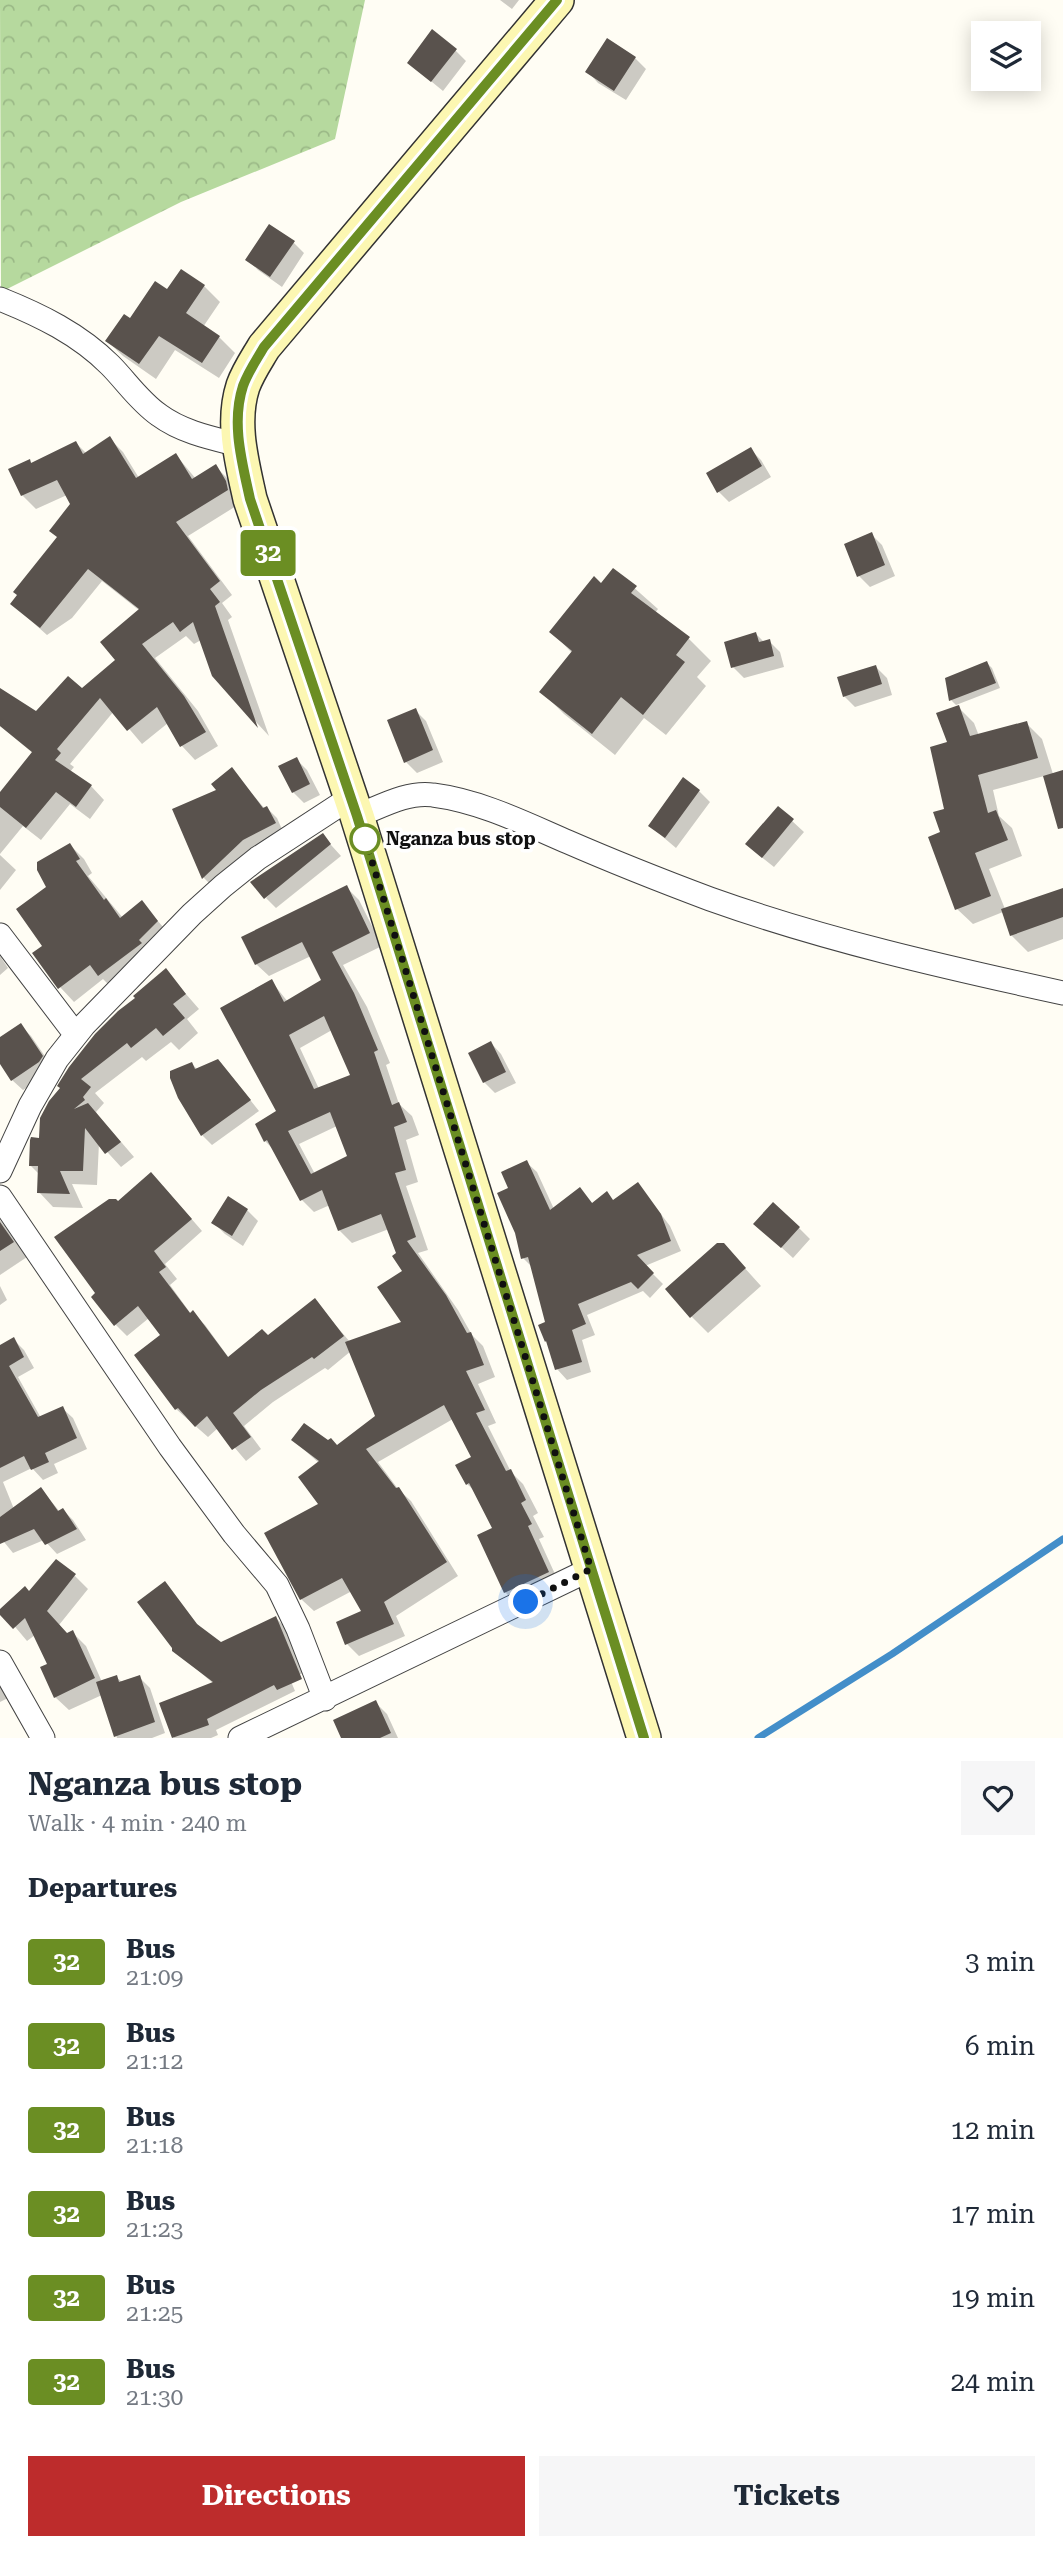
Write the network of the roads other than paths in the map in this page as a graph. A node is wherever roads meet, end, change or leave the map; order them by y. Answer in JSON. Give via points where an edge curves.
{"nodes":[{"id":1,"x":557,"y":0,"type":"edge"},
{"id":2,"x":0,"y":299,"type":"edge"},
{"id":3,"x":239,"y":445,"type":"junction"},
{"id":4,"x":354,"y":807,"type":"junction"},
{"id":5,"x":0,"y":936,"type":"edge"},
{"id":6,"x":1063,"y":993,"type":"edge"},
{"id":7,"x":76,"y":1035,"type":"junction"},
{"id":8,"x":0,"y":1171,"type":"edge"},
{"id":9,"x":0,"y":1197,"type":"edge"},
{"id":10,"x":591,"y":1569,"type":"junction"},
{"id":11,"x":0,"y":1662,"type":"edge"},
{"id":12,"x":325,"y":1699,"type":"junction"},
{"id":13,"x":43,"y":1738,"type":"edge"},
{"id":14,"x":240,"y":1738,"type":"edge"},
{"id":15,"x":644,"y":1738,"type":"edge"}],
"edges":[{"from":1,"to":3,"type":"main road","via":[[264,347],[244,384],[238,412]]},
{"from":2,"to":3,"type":"street","via":[[46,318],[85,344],[160,416],[187,431]]},
{"from":3,"to":4,"type":"main road","via":[[250,499]]},
{"from":4,"to":6,"type":"street","via":[[418,794],[489,808],[774,920],[927,964]]},
{"from":4,"to":7,"type":"street","via":[[258,858],[223,886]]},
{"from":4,"to":10,"type":"main road"},
{"from":5,"to":7,"type":"street"},
{"from":7,"to":8,"type":"street","via":[[30,1106]]},
{"from":9,"to":12,"type":"street","via":[[170,1447],[277,1585]]},
{"from":10,"to":12,"type":"street"},
{"from":10,"to":15,"type":"main road"},
{"from":11,"to":13,"type":"street"},
{"from":12,"to":14,"type":"street"}]}
